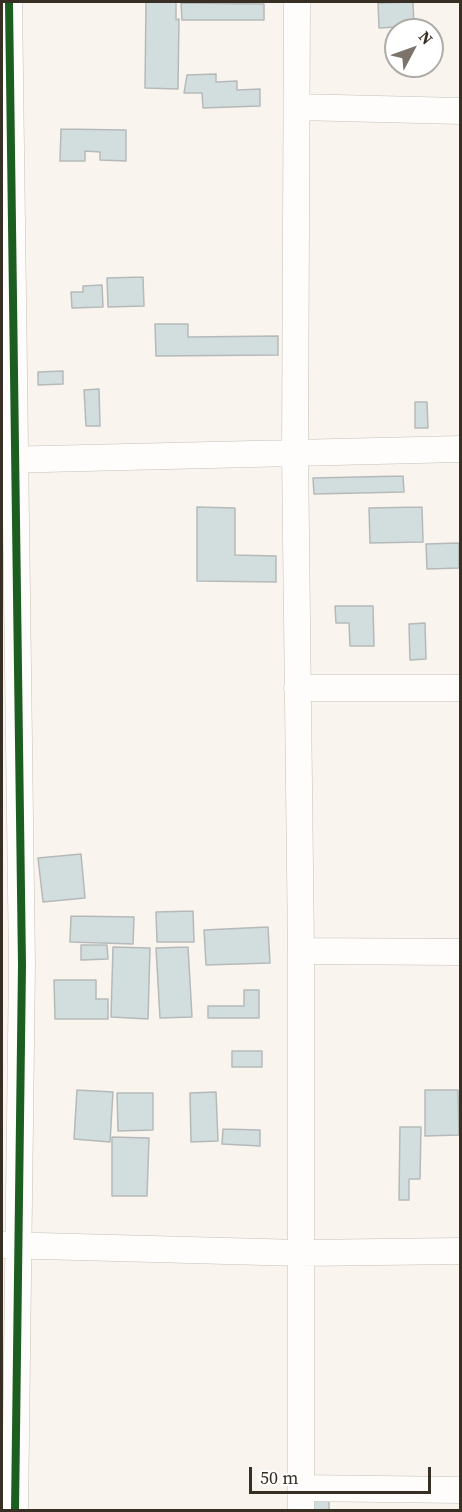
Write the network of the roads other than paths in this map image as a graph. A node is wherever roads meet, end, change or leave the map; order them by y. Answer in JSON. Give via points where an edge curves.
{"nodes":[{"id":1,"x":9,"y":2,"type":"edge"},
{"id":2,"x":297,"y":2,"type":"edge"},
{"id":3,"x":5,"y":96,"type":"edge"},
{"id":4,"x":297,"y":107,"type":"junction"},
{"id":5,"x":460,"y":111,"type":"edge"},
{"id":6,"x":460,"y":448,"type":"edge"},
{"id":7,"x":295,"y":452,"type":"junction"},
{"id":8,"x":8,"y":459,"type":"edge"},
{"id":9,"x":297,"y":688,"type":"junction"},
{"id":10,"x":460,"y":688,"type":"edge"},
{"id":11,"x":301,"y":951,"type":"junction"},
{"id":12,"x":460,"y":952,"type":"edge"},
{"id":13,"x":12,"y":965,"type":"edge"},
{"id":14,"x":11,"y":1245,"type":"edge"},
{"id":15,"x":460,"y":1251,"type":"edge"},
{"id":16,"x":301,"y":1253,"type":"junction"},
{"id":17,"x":460,"y":1490,"type":"edge"},
{"id":18,"x":301,"y":1499,"type":"edge"},
{"id":19,"x":15,"y":1510,"type":"edge"}],
"edges":[{"from":1,"to":3,"type":"street"},
{"from":2,"to":4,"type":"street"},
{"from":3,"to":8,"type":"street"},
{"from":4,"to":5,"type":"street"},
{"from":4,"to":7,"type":"street"},
{"from":6,"to":7,"type":"street"},
{"from":7,"to":8,"type":"street"},
{"from":7,"to":9,"type":"street"},
{"from":8,"to":13,"type":"street"},
{"from":9,"to":10,"type":"street"},
{"from":9,"to":11,"type":"street"},
{"from":11,"to":12,"type":"street"},
{"from":11,"to":16,"type":"street"},
{"from":13,"to":14,"type":"street"},
{"from":14,"to":16,"type":"street"},
{"from":14,"to":19,"type":"street"},
{"from":15,"to":16,"type":"street"},
{"from":16,"to":18,"type":"street"},
{"from":17,"to":18,"type":"street"}]}
